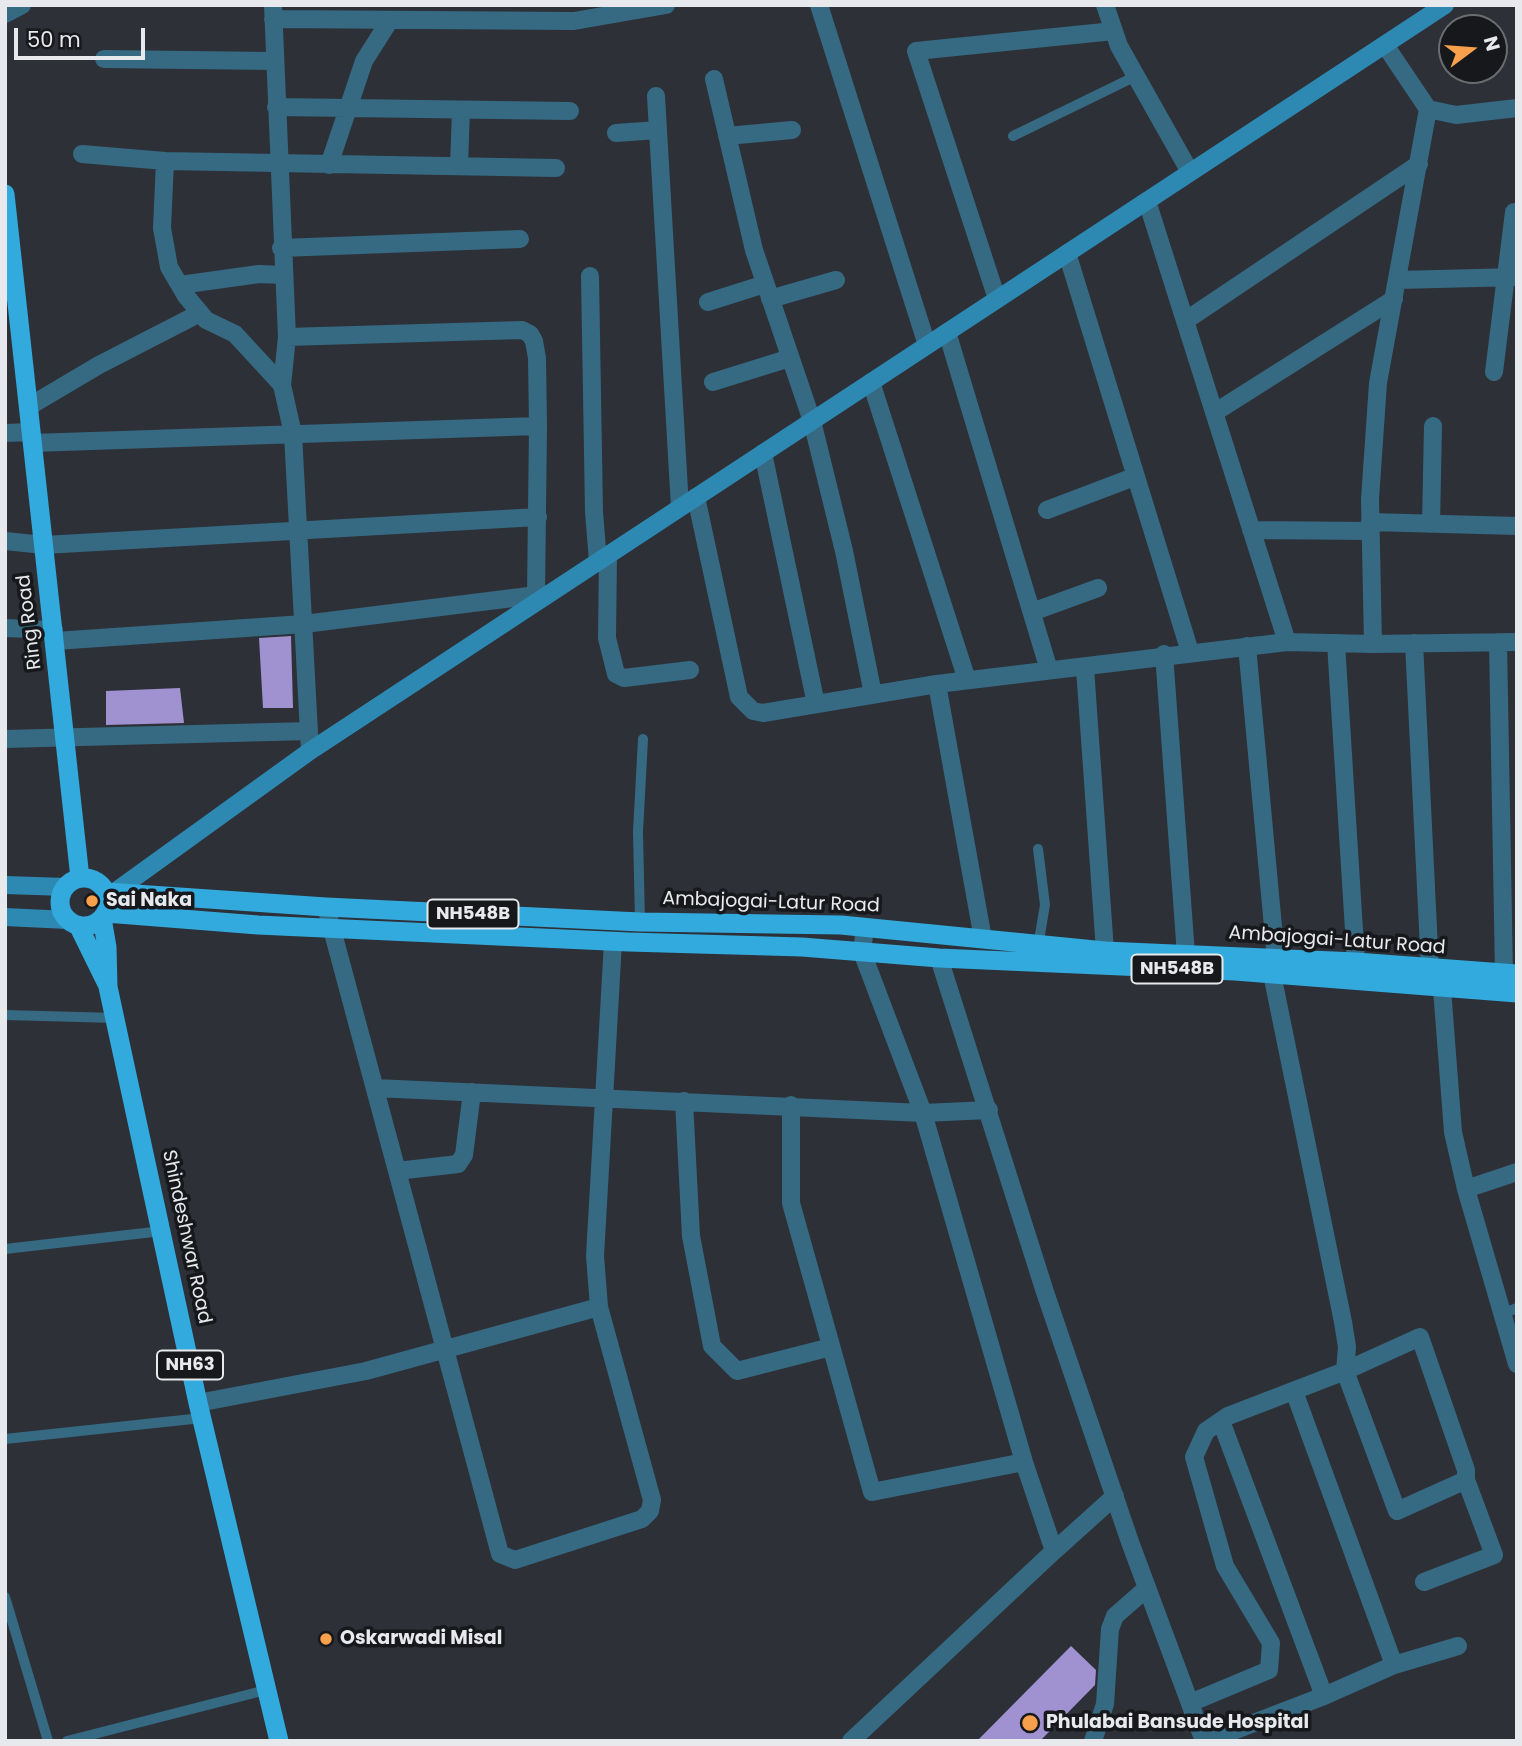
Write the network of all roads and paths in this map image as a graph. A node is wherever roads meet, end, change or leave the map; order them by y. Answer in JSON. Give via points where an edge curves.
{"nodes":[{"id":1,"x":22,"y":5,"type":"edge"},
{"id":2,"x":666,"y":5,"type":"edge"},
{"id":3,"x":819,"y":5,"type":"edge"},
{"id":4,"x":1105,"y":5,"type":"edge"},
{"id":5,"x":1445,"y":5,"type":"edge"},
{"id":6,"x":273,"y":12,"type":"edge"},
{"id":7,"x":5,"y":14,"type":"edge"},
{"id":8,"x":390,"y":20,"type":"junction"},
{"id":9,"x":1114,"y":31,"type":"junction"},
{"id":10,"x":1385,"y":45,"type":"junction"},
{"id":11,"x":104,"y":59,"type":"dead end"},
{"id":12,"x":274,"y":61,"type":"junction"},
{"id":13,"x":1136,"y":76,"type":"junction"},
{"id":14,"x":714,"y":79,"type":"dead end"},
{"id":15,"x":656,"y":96,"type":"dead end"},
{"id":16,"x":276,"y":107,"type":"junction"},
{"id":17,"x":346,"y":108,"type":"junction"},
{"id":18,"x":1517,"y":108,"type":"edge"},
{"id":19,"x":1428,"y":109,"type":"junction"},
{"id":20,"x":461,"y":110,"type":"junction"},
{"id":21,"x":570,"y":111,"type":"dead end"},
{"id":22,"x":658,"y":130,"type":"junction"},
{"id":23,"x":792,"y":130,"type":"dead end"},
{"id":24,"x":616,"y":133,"type":"dead end"},
{"id":25,"x":727,"y":136,"type":"junction"},
{"id":26,"x":1013,"y":136,"type":"dead end"},
{"id":27,"x":82,"y":154,"type":"dead end"},
{"id":28,"x":165,"y":161,"type":"junction"},
{"id":29,"x":278,"y":164,"type":"junction"},
{"id":30,"x":1419,"y":164,"type":"junction"},
{"id":31,"x":329,"y":165,"type":"junction"},
{"id":32,"x":459,"y":166,"type":"junction"},
{"id":33,"x":556,"y":168,"type":"dead end"},
{"id":34,"x":1191,"y":172,"type":"junction"},
{"id":35,"x":5,"y":194,"type":"edge"},
{"id":36,"x":1147,"y":201,"type":"junction"},
{"id":37,"x":1514,"y":212,"type":"dead end"},
{"id":38,"x":520,"y":239,"type":"dead end"},
{"id":39,"x":281,"y":248,"type":"junction"},
{"id":40,"x":1067,"y":253,"type":"junction"},
{"id":41,"x":283,"y":275,"type":"junction"},
{"id":42,"x":590,"y":276,"type":"dead end"},
{"id":43,"x":1510,"y":278,"type":"edge"},
{"id":44,"x":836,"y":280,"type":"dead end"},
{"id":45,"x":1398,"y":280,"type":"junction"},
{"id":46,"x":180,"y":285,"type":"junction"},
{"id":47,"x":768,"y":291,"type":"junction"},
{"id":48,"x":997,"y":299,"type":"junction"},
{"id":49,"x":1394,"y":299,"type":"junction"},
{"id":50,"x":708,"y":302,"type":"dead end"},
{"id":51,"x":200,"y":313,"type":"junction"},
{"id":52,"x":1185,"y":321,"type":"junction"},
{"id":53,"x":947,"y":332,"type":"junction"},
{"id":54,"x":287,"y":337,"type":"junction"},
{"id":55,"x":927,"y":345,"type":"junction"},
{"id":56,"x":790,"y":358,"type":"junction"},
{"id":57,"x":1494,"y":372,"type":"dead end"},
{"id":58,"x":713,"y":382,"type":"dead end"},
{"id":59,"x":871,"y":382,"type":"junction"},
{"id":60,"x":282,"y":385,"type":"junction"},
{"id":61,"x":29,"y":407,"type":"junction"},
{"id":62,"x":1214,"y":413,"type":"junction"},
{"id":63,"x":812,"y":421,"type":"junction"},
{"id":64,"x":538,"y":426,"type":"junction"},
{"id":65,"x":1433,"y":426,"type":"dead end"},
{"id":66,"x":5,"y":433,"type":"edge"},
{"id":67,"x":293,"y":434,"type":"junction"},
{"id":68,"x":31,"y":438,"type":"junction"},
{"id":69,"x":763,"y":453,"type":"junction"},
{"id":70,"x":1134,"y":478,"type":"junction"},
{"id":71,"x":696,"y":497,"type":"junction"},
{"id":72,"x":680,"y":507,"type":"junction"},
{"id":73,"x":1047,"y":510,"type":"dead end"},
{"id":74,"x":538,"y":517,"type":"junction"},
{"id":75,"x":1431,"y":524,"type":"junction"},
{"id":76,"x":1370,"y":526,"type":"junction"},
{"id":77,"x":1517,"y":526,"type":"edge"},
{"id":78,"x":1251,"y":530,"type":"junction"},
{"id":79,"x":299,"y":531,"type":"junction"},
{"id":80,"x":5,"y":541,"type":"edge"},
{"id":81,"x":44,"y":545,"type":"junction"},
{"id":82,"x":603,"y":558,"type":"junction"},
{"id":83,"x":1098,"y":588,"type":"dead end"},
{"id":84,"x":542,"y":594,"type":"junction"},
{"id":85,"x":1032,"y":612,"type":"junction"},
{"id":86,"x":304,"y":624,"type":"junction"},
{"id":87,"x":5,"y":628,"type":"edge"},
{"id":88,"x":55,"y":635,"type":"junction"},
{"id":89,"x":1287,"y":642,"type":"junction"},
{"id":90,"x":1498,"y":642,"type":"junction"},
{"id":91,"x":1517,"y":642,"type":"edge"},
{"id":92,"x":1336,"y":643,"type":"junction"},
{"id":93,"x":1415,"y":643,"type":"junction"},
{"id":94,"x":1373,"y":644,"type":"junction"},
{"id":95,"x":1247,"y":646,"type":"junction"},
{"id":96,"x":1190,"y":652,"type":"junction"},
{"id":97,"x":1164,"y":654,"type":"junction"},
{"id":98,"x":1085,"y":668,"type":"junction"},
{"id":99,"x":690,"y":670,"type":"dead end"},
{"id":100,"x":1049,"y":670,"type":"junction"},
{"id":101,"x":967,"y":680,"type":"junction"},
{"id":102,"x":937,"y":684,"type":"junction"},
{"id":103,"x":873,"y":694,"type":"junction"},
{"id":104,"x":816,"y":704,"type":"junction"},
{"id":105,"x":309,"y":731,"type":"junction"},
{"id":106,"x":67,"y":737,"type":"junction"},
{"id":107,"x":5,"y":739,"type":"edge"},
{"id":108,"x":643,"y":739,"type":"dead end"},
{"id":109,"x":310,"y":751,"type":"junction"},
{"id":110,"x":1509,"y":784,"type":"edge"},
{"id":111,"x":1038,"y":849,"type":"dead end"},
{"id":112,"x":73,"y":882,"type":"junction"},
{"id":113,"x":5,"y":885,"type":"edge"},
{"id":114,"x":111,"y":891,"type":"junction"},
{"id":115,"x":326,"y":907,"type":"junction"},
{"id":116,"x":104,"y":916,"type":"junction"},
{"id":117,"x":5,"y":917,"type":"edge"},
{"id":118,"x":640,"y":922,"type":"junction"},
{"id":119,"x":73,"y":923,"type":"junction"},
{"id":120,"x":865,"y":927,"type":"junction"},
{"id":121,"x":330,"y":929,"type":"junction"},
{"id":122,"x":982,"y":939,"type":"junction"},
{"id":123,"x":613,"y":942,"type":"junction"},
{"id":124,"x":1038,"y":946,"type":"junction"},
{"id":125,"x":862,"y":951,"type":"junction"},
{"id":126,"x":1105,"y":951,"type":"junction"},
{"id":127,"x":1186,"y":955,"type":"junction"},
{"id":128,"x":939,"y":958,"type":"junction"},
{"id":129,"x":1356,"y":962,"type":"junction"},
{"id":130,"x":1274,"y":967,"type":"junction"},
{"id":131,"x":1430,"y":969,"type":"junction"},
{"id":132,"x":1510,"y":974,"type":"edge"},
{"id":133,"x":108,"y":987,"type":"junction"},
{"id":134,"x":1442,"y":989,"type":"junction"},
{"id":135,"x":1517,"y":993,"type":"edge"},
{"id":136,"x":5,"y":1015,"type":"edge"},
{"id":137,"x":116,"y":1018,"type":"junction"},
{"id":138,"x":374,"y":1088,"type":"junction"},
{"id":139,"x":472,"y":1092,"type":"junction"},
{"id":140,"x":606,"y":1097,"type":"junction"},
{"id":141,"x":684,"y":1101,"type":"junction"},
{"id":142,"x":791,"y":1105,"type":"junction"},
{"id":143,"x":989,"y":1110,"type":"junction"},
{"id":144,"x":923,"y":1113,"type":"junction"},
{"id":145,"x":397,"y":1171,"type":"junction"},
{"id":146,"x":1517,"y":1172,"type":"edge"},
{"id":147,"x":1466,"y":1189,"type":"junction"},
{"id":148,"x":162,"y":1231,"type":"junction"},
{"id":149,"x":5,"y":1249,"type":"edge"},
{"id":150,"x":599,"y":1307,"type":"junction"},
{"id":151,"x":1509,"y":1311,"type":"edge"},
{"id":152,"x":831,"y":1348,"type":"junction"},
{"id":153,"x":446,"y":1350,"type":"junction"},
{"id":154,"x":1517,"y":1364,"type":"edge"},
{"id":155,"x":1345,"y":1371,"type":"junction"},
{"id":156,"x":1294,"y":1391,"type":"junction"},
{"id":157,"x":200,"y":1410,"type":"junction"},
{"id":158,"x":1221,"y":1421,"type":"junction"},
{"id":159,"x":5,"y":1439,"type":"edge"},
{"id":160,"x":1024,"y":1462,"type":"junction"},
{"id":161,"x":1466,"y":1480,"type":"junction"},
{"id":162,"x":1115,"y":1496,"type":"junction"},
{"id":163,"x":1054,"y":1551,"type":"junction"},
{"id":164,"x":1424,"y":1581,"type":"dead end"},
{"id":165,"x":1147,"y":1588,"type":"junction"},
{"id":166,"x":5,"y":1597,"type":"edge"},
{"id":167,"x":1458,"y":1646,"type":"dead end"},
{"id":168,"x":1394,"y":1665,"type":"junction"},
{"id":169,"x":267,"y":1690,"type":"junction"},
{"id":170,"x":1324,"y":1696,"type":"junction"},
{"id":171,"x":1189,"y":1703,"type":"junction"},
{"id":172,"x":48,"y":1741,"type":"edge"},
{"id":173,"x":66,"y":1741,"type":"edge"},
{"id":174,"x":279,"y":1741,"type":"edge"},
{"id":175,"x":852,"y":1741,"type":"edge"},
{"id":176,"x":1093,"y":1741,"type":"edge"},
{"id":177,"x":1205,"y":1741,"type":"edge"}],
"edges":[{"from":1,"to":7,"type":"street"},
{"from":2,"to":8,"type":"street","via":[[574,21]]},
{"from":3,"to":55,"type":"street"},
{"from":4,"to":9,"type":"street"},
{"from":5,"to":10,"type":"main road"},
{"from":6,"to":8,"type":"street"},
{"from":6,"to":12,"type":"street"},
{"from":8,"to":17,"type":"street","via":[[364,61]]},
{"from":9,"to":13,"type":"street"},
{"from":9,"to":48,"type":"street","via":[[916,51]]},
{"from":10,"to":19,"type":"street"},
{"from":10,"to":34,"type":"main road"},
{"from":11,"to":12,"type":"street"},
{"from":12,"to":16,"type":"street"},
{"from":13,"to":26,"type":"lane"},
{"from":13,"to":34,"type":"street"},
{"from":14,"to":25,"type":"street"},
{"from":15,"to":22,"type":"street"},
{"from":16,"to":17,"type":"street"},
{"from":16,"to":29,"type":"street"},
{"from":17,"to":20,"type":"street"},
{"from":17,"to":31,"type":"street"},
{"from":18,"to":19,"type":"street","via":[[1457,115]]},
{"from":19,"to":30,"type":"street"},
{"from":20,"to":21,"type":"street"},
{"from":20,"to":32,"type":"street"},
{"from":22,"to":24,"type":"street"},
{"from":22,"to":72,"type":"street"},
{"from":23,"to":25,"type":"street"},
{"from":25,"to":47,"type":"street"},
{"from":27,"to":28,"type":"street"},
{"from":28,"to":29,"type":"street"},
{"from":28,"to":46,"type":"street","via":[[162,228],[169,267]]},
{"from":29,"to":31,"type":"street"},
{"from":29,"to":39,"type":"street"},
{"from":30,"to":45,"type":"street"},
{"from":30,"to":52,"type":"street"},
{"from":31,"to":32,"type":"street"},
{"from":32,"to":33,"type":"street"},
{"from":34,"to":36,"type":"main road"},
{"from":35,"to":61,"type":"highway","name":"Ring Road"},
{"from":36,"to":40,"type":"main road"},
{"from":36,"to":52,"type":"street"},
{"from":37,"to":43,"type":"street"},
{"from":38,"to":39,"type":"street"},
{"from":39,"to":41,"type":"street"},
{"from":40,"to":48,"type":"main road"},
{"from":40,"to":70,"type":"street"},
{"from":41,"to":46,"type":"street"},
{"from":41,"to":54,"type":"street"},
{"from":42,"to":82,"type":"street","via":[[594,512]]},
{"from":43,"to":45,"type":"street"},
{"from":43,"to":57,"type":"street"},
{"from":44,"to":47,"type":"street"},
{"from":45,"to":49,"type":"street"},
{"from":46,"to":51,"type":"street"},
{"from":47,"to":50,"type":"street"},
{"from":47,"to":56,"type":"street"},
{"from":48,"to":53,"type":"main road"},
{"from":49,"to":62,"type":"street"},
{"from":49,"to":76,"type":"street","via":[[1378,383]]},
{"from":51,"to":60,"type":"street","via":[[235,334]]},
{"from":51,"to":61,"type":"street"},
{"from":52,"to":62,"type":"street"},
{"from":53,"to":55,"type":"main road"},
{"from":53,"to":85,"type":"street"},
{"from":54,"to":60,"type":"street"},
{"from":54,"to":64,"type":"street","via":[[522,330],[534,341]]},
{"from":55,"to":59,"type":"main road"},
{"from":56,"to":58,"type":"street"},
{"from":56,"to":63,"type":"street"},
{"from":59,"to":63,"type":"main road"},
{"from":59,"to":101,"type":"street"},
{"from":60,"to":67,"type":"street"},
{"from":61,"to":68,"type":"highway","name":"Ring Road"},
{"from":62,"to":78,"type":"street"},
{"from":63,"to":69,"type":"main road"},
{"from":63,"to":103,"type":"street"},
{"from":64,"to":67,"type":"street"},
{"from":64,"to":74,"type":"street"},
{"from":65,"to":75,"type":"street"},
{"from":66,"to":68,"type":"street"},
{"from":67,"to":68,"type":"street"},
{"from":67,"to":79,"type":"street"},
{"from":68,"to":81,"type":"highway","name":"Ring Road"},
{"from":69,"to":71,"type":"main road"},
{"from":69,"to":104,"type":"street"},
{"from":70,"to":73,"type":"street"},
{"from":70,"to":96,"type":"street"},
{"from":71,"to":72,"type":"main road"},
{"from":71,"to":104,"type":"street","via":[[739,697],[753,711],[763,713]]},
{"from":72,"to":82,"type":"main road"},
{"from":74,"to":79,"type":"street"},
{"from":74,"to":84,"type":"street"},
{"from":75,"to":76,"type":"street"},
{"from":75,"to":77,"type":"street"},
{"from":76,"to":78,"type":"street"},
{"from":76,"to":94,"type":"street"},
{"from":78,"to":89,"type":"street"},
{"from":79,"to":81,"type":"street"},
{"from":79,"to":86,"type":"street"},
{"from":80,"to":81,"type":"street"},
{"from":81,"to":88,"type":"highway","name":"Ring Road"},
{"from":82,"to":84,"type":"main road"},
{"from":82,"to":99,"type":"street","via":[[607,638],[616,674],[624,678]]},
{"from":83,"to":85,"type":"street"},
{"from":84,"to":86,"type":"street"},
{"from":84,"to":109,"type":"main road"},
{"from":85,"to":100,"type":"street"},
{"from":86,"to":88,"type":"street"},
{"from":86,"to":105,"type":"street"},
{"from":87,"to":88,"type":"street"},
{"from":88,"to":106,"type":"highway","name":"Ring Road"},
{"from":89,"to":92,"type":"street"},
{"from":89,"to":95,"type":"street"},
{"from":90,"to":91,"type":"street"},
{"from":90,"to":93,"type":"street"},
{"from":90,"to":110,"type":"street"},
{"from":92,"to":94,"type":"street"},
{"from":92,"to":129,"type":"street"},
{"from":93,"to":94,"type":"street"},
{"from":93,"to":131,"type":"street"},
{"from":95,"to":96,"type":"street"},
{"from":95,"to":130,"type":"street"},
{"from":96,"to":97,"type":"street"},
{"from":97,"to":98,"type":"street"},
{"from":97,"to":127,"type":"street"},
{"from":98,"to":100,"type":"street"},
{"from":98,"to":126,"type":"street"},
{"from":100,"to":101,"type":"street"},
{"from":101,"to":102,"type":"street"},
{"from":102,"to":103,"type":"street"},
{"from":102,"to":122,"type":"street"},
{"from":103,"to":104,"type":"street"},
{"from":105,"to":106,"type":"street"},
{"from":105,"to":109,"type":"street"},
{"from":106,"to":107,"type":"street"},
{"from":106,"to":112,"type":"highway","name":"Ring Road"},
{"from":108,"to":118,"type":"lane"},
{"from":109,"to":114,"type":"main road"},
{"from":110,"to":132,"type":"street"},
{"from":111,"to":124,"type":"lane","via":[[1045,905]]},
{"from":112,"to":113,"type":"main road","name":"Ambajogai-Latur Road"},
{"from":112,"to":114,"type":"highway","name":"Ambajogai-Latur Road","number":"NH548B","via":[[100,883]]},
{"from":112,"to":119,"type":"highway","via":[[60,904]]},
{"from":114,"to":115,"type":"highway","name":"Ambajogai-Latur Road","number":"NH548B"},
{"from":114,"to":116,"type":"highway"},
{"from":115,"to":118,"type":"highway","name":"Ambajogai-Latur Road","number":"NH548B"},
{"from":115,"to":121,"type":"street"},
{"from":116,"to":119,"type":"highway","number":"NH548B","via":[[91,925]]},
{"from":116,"to":121,"type":"highway","number":"NH548B"},
{"from":116,"to":133,"type":"highway","name":"Shindeshwar Road","number":"NH63"},
{"from":117,"to":119,"type":"main road"},
{"from":118,"to":120,"type":"highway","name":"Ambajogai-Latur Road","number":"NH548B"},
{"from":119,"to":133,"type":"highway","name":"Shindeshwar Road","number":"NH63"},
{"from":120,"to":122,"type":"highway","name":"Ambajogai-Latur Road","number":"NH548B"},
{"from":120,"to":125,"type":"street"},
{"from":121,"to":123,"type":"highway","number":"NH548B"},
{"from":121,"to":138,"type":"street"},
{"from":122,"to":124,"type":"highway","name":"Ambajogai-Latur Road","number":"NH548B"},
{"from":123,"to":125,"type":"highway","number":"NH548B"},
{"from":123,"to":140,"type":"street"},
{"from":124,"to":126,"type":"highway","name":"Ambajogai-Latur Road","number":"NH548B"},
{"from":125,"to":128,"type":"highway","number":"NH548B"},
{"from":125,"to":144,"type":"street"},
{"from":126,"to":127,"type":"highway","name":"Ambajogai-Latur Road","number":"NH548B"},
{"from":127,"to":130,"type":"highway","name":"Ambajogai-Latur Road","number":"NH548B"},
{"from":128,"to":130,"type":"highway","number":"NH548B"},
{"from":128,"to":143,"type":"street"},
{"from":129,"to":130,"type":"highway","name":"Ambajogai-Latur Road","number":"NH548B"},
{"from":129,"to":131,"type":"highway","name":"Ambajogai-Latur Road","number":"NH548B"},
{"from":130,"to":134,"type":"highway","number":"NH548B"},
{"from":130,"to":155,"type":"street","via":[[1343,1322]]},
{"from":131,"to":132,"type":"highway","name":"Ambajogai-Latur Road","number":"NH548B"},
{"from":133,"to":137,"type":"highway","name":"Shindeshwar Road","number":"NH63"},
{"from":134,"to":135,"type":"highway","number":"NH548B"},
{"from":134,"to":147,"type":"street","via":[[1453,1132]]},
{"from":136,"to":137,"type":"lane"},
{"from":137,"to":148,"type":"highway","name":"Shindeshwar Road","number":"NH63"},
{"from":138,"to":139,"type":"street"},
{"from":138,"to":145,"type":"street"},
{"from":139,"to":140,"type":"street"},
{"from":139,"to":145,"type":"street","via":[[464,1155],[458,1164]]},
{"from":140,"to":141,"type":"street"},
{"from":140,"to":150,"type":"street","via":[[595,1256]]},
{"from":141,"to":142,"type":"street"},
{"from":141,"to":152,"type":"street","via":[[691,1236],[712,1346],[737,1371]]},
{"from":142,"to":144,"type":"street"},
{"from":142,"to":152,"type":"street","via":[[791,1203]]},
{"from":143,"to":144,"type":"street"},
{"from":143,"to":162,"type":"street"},
{"from":144,"to":160,"type":"street"},
{"from":145,"to":153,"type":"street"},
{"from":146,"to":147,"type":"street"},
{"from":147,"to":151,"type":"street"},
{"from":148,"to":149,"type":"lane"},
{"from":148,"to":157,"type":"highway","name":"Shindeshwar Road","number":"NH63"},
{"from":150,"to":153,"type":"street"},
{"from":150,"to":153,"type":"street","via":[[652,1500],[650,1511],[642,1519],[526,1558],[515,1560],[500,1554]]},
{"from":151,"to":154,"type":"street"},
{"from":152,"to":160,"type":"street","via":[[872,1492]]},
{"from":153,"to":157,"type":"street"},
{"from":155,"to":156,"type":"street"},
{"from":155,"to":161,"type":"street","via":[[1397,1511]]},
{"from":155,"to":161,"type":"street","via":[[1420,1336]]},
{"from":156,"to":158,"type":"street"},
{"from":156,"to":168,"type":"street"},
{"from":157,"to":159,"type":"lane"},
{"from":157,"to":169,"type":"highway","name":"Shindeshwar Road","number":"NH63"},
{"from":158,"to":170,"type":"street"},
{"from":158,"to":171,"type":"street","via":[[1206,1431],[1194,1457],[1225,1566],[1271,1643],[1269,1670]]},
{"from":160,"to":163,"type":"street"},
{"from":161,"to":164,"type":"street","via":[[1494,1555]]},
{"from":162,"to":163,"type":"street"},
{"from":162,"to":165,"type":"street"},
{"from":163,"to":175,"type":"street"},
{"from":165,"to":171,"type":"street"},
{"from":165,"to":176,"type":"street","via":[[1115,1616],[1110,1629],[1105,1704]]},
{"from":166,"to":172,"type":"lane"},
{"from":167,"to":168,"type":"street"},
{"from":168,"to":170,"type":"street"},
{"from":169,"to":173,"type":"lane"},
{"from":169,"to":174,"type":"highway","name":"Shindeshwar Road","number":"NH63"},
{"from":170,"to":177,"type":"street"},
{"from":171,"to":177,"type":"street"}]}
